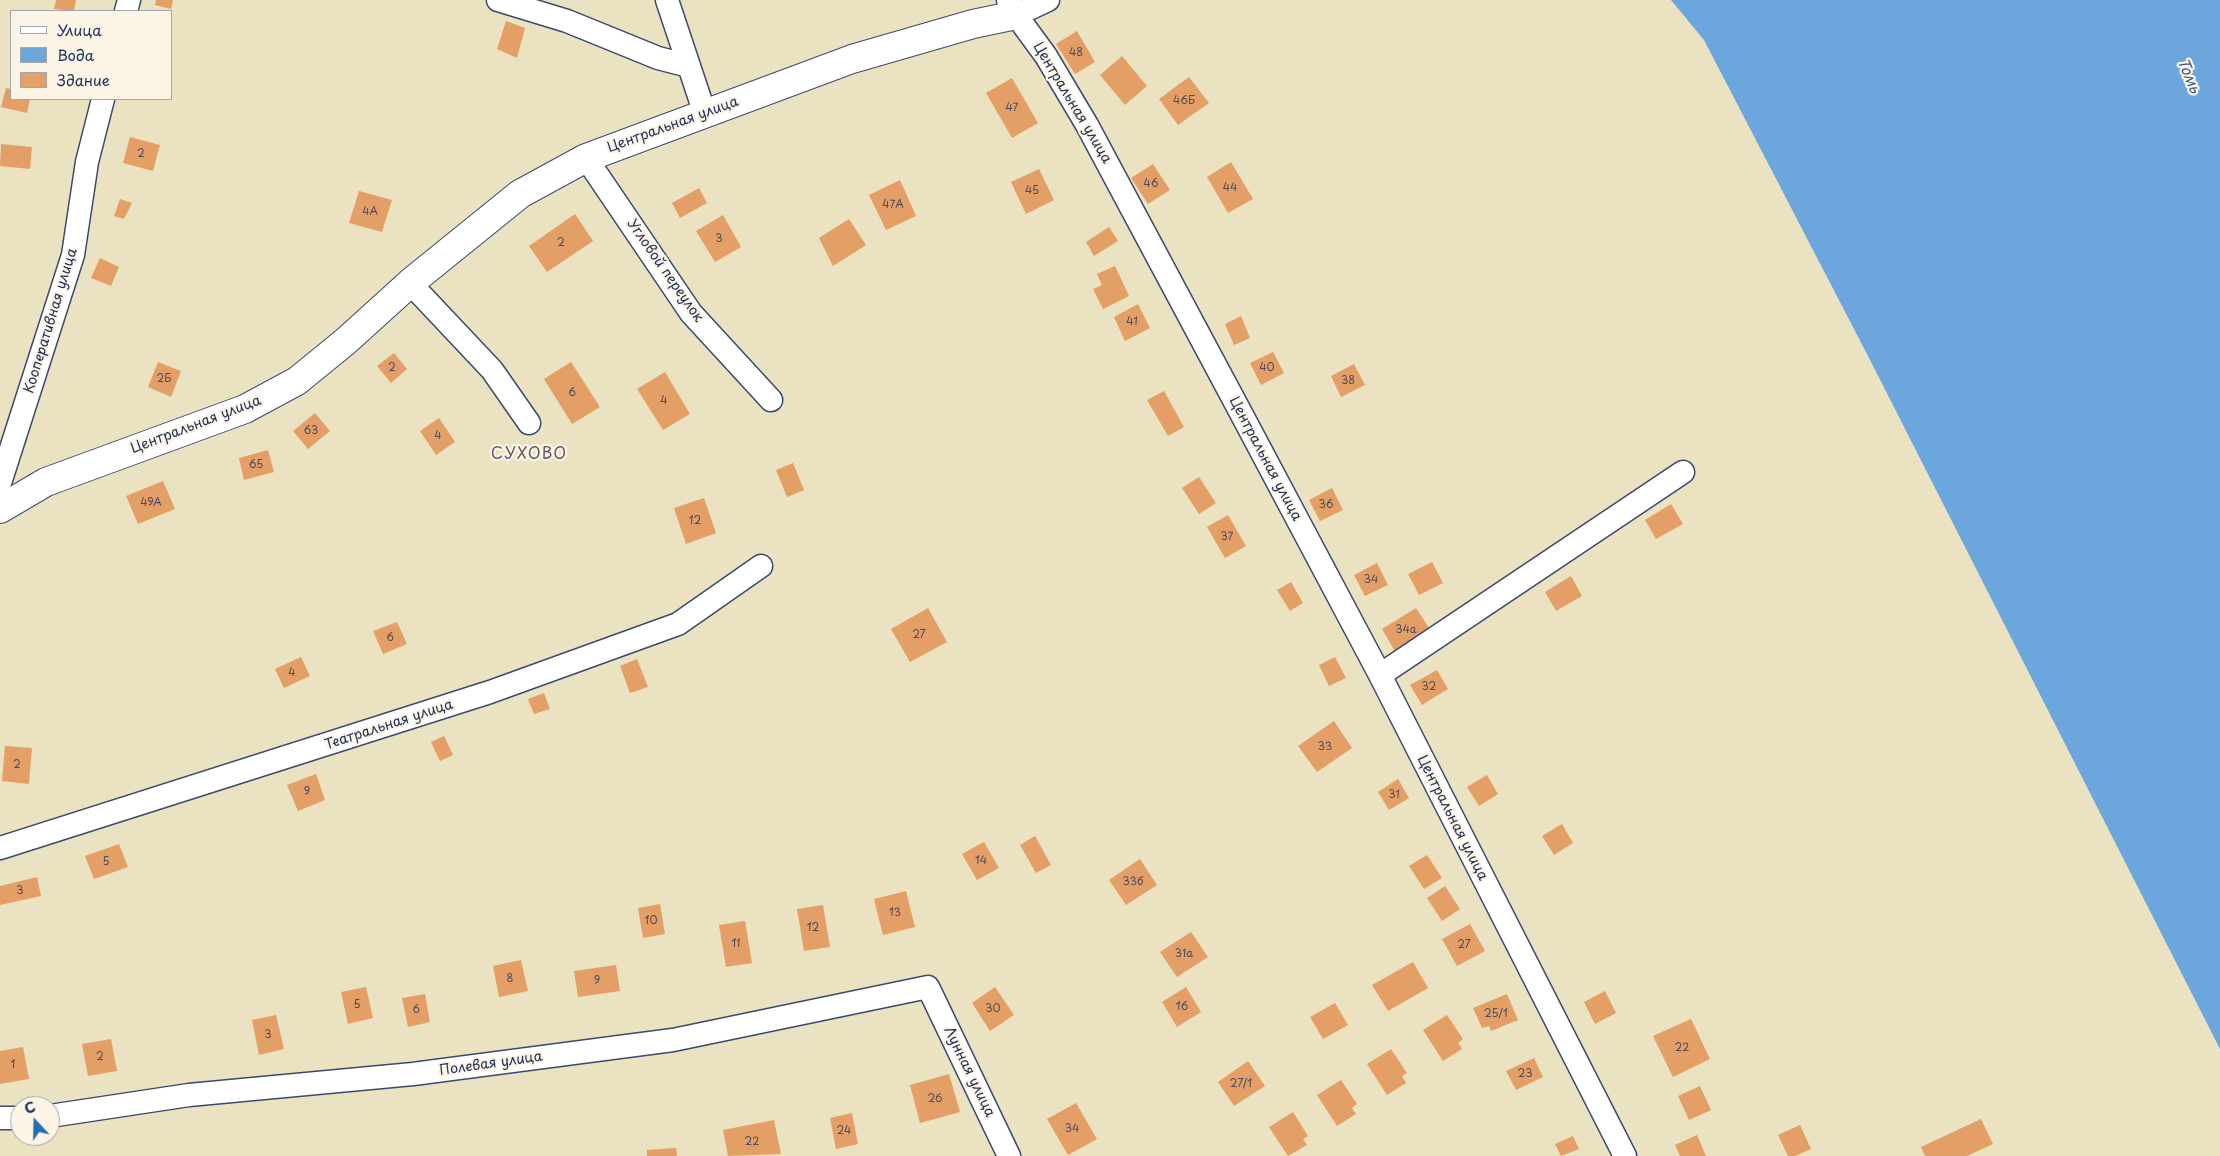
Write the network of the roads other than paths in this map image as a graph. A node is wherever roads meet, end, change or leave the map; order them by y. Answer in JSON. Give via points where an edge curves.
{"nodes":[{"id":1,"x":498,"y":0,"type":"edge"},
{"id":2,"x":667,"y":0,"type":"edge"},
{"id":3,"x":1048,"y":0,"type":"edge"},
{"id":4,"x":1012,"y":8,"type":"edge"},
{"id":5,"x":689,"y":66,"type":"junction"},
{"id":6,"x":104,"y":100,"type":"edge"},
{"id":7,"x":705,"y":114,"type":"junction"},
{"id":8,"x":586,"y":158,"type":"junction"},
{"id":9,"x":410,"y":284,"type":"junction"},
{"id":10,"x":771,"y":400,"type":"dead end"},
{"id":11,"x":528,"y":423,"type":"dead end"},
{"id":12,"x":1683,"y":472,"type":"dead end"},
{"id":13,"x":0,"y":483,"type":"edge"},
{"id":14,"x":0,"y":509,"type":"edge"},
{"id":15,"x":761,"y":566,"type":"dead end"},
{"id":16,"x":1380,"y":675,"type":"junction"},
{"id":17,"x":0,"y":848,"type":"edge"},
{"id":18,"x":928,"y":987,"type":"joint"},
{"id":19,"x":60,"y":1114,"type":"edge"},
{"id":20,"x":1009,"y":1156,"type":"edge"},
{"id":21,"x":1625,"y":1156,"type":"edge"}],
"edges":[{"from":1,"to":5,"type":"street","via":[[566,21],[658,58]]},
{"from":2,"to":5,"type":"street"},
{"from":3,"to":4,"type":"street"},
{"from":4,"to":7,"type":"street","name":"Центральная улица","via":[[973,24],[852,59]]},
{"from":4,"to":16,"type":"street","name":"Центральная улица","via":[[1046,56],[1087,125]]},
{"from":5,"to":7,"type":"street"},
{"from":6,"to":13,"type":"street","name":"Кооперативная улица","via":[[87,162],[73,255]]},
{"from":7,"to":8,"type":"street","name":"Центральная улица"},
{"from":8,"to":9,"type":"street","name":"Центральная улица","via":[[520,194]]},
{"from":8,"to":10,"type":"street","name":"Угловой переулок","via":[[691,313]]},
{"from":9,"to":11,"type":"street","via":[[492,370]]},
{"from":9,"to":14,"type":"street","name":"Центральная улица","via":[[297,381],[244,409],[46,482]]},
{"from":12,"to":16,"type":"street"},
{"from":15,"to":17,"type":"street","name":"Театральная улица","via":[[669,628],[490,692]]},
{"from":16,"to":21,"type":"street","name":"Центральная улица"},
{"from":18,"to":19,"type":"street","name":"Полевая улица","via":[[673,1040],[413,1074],[189,1095]]},
{"from":18,"to":20,"type":"street","name":"Лунная улица"}]}
